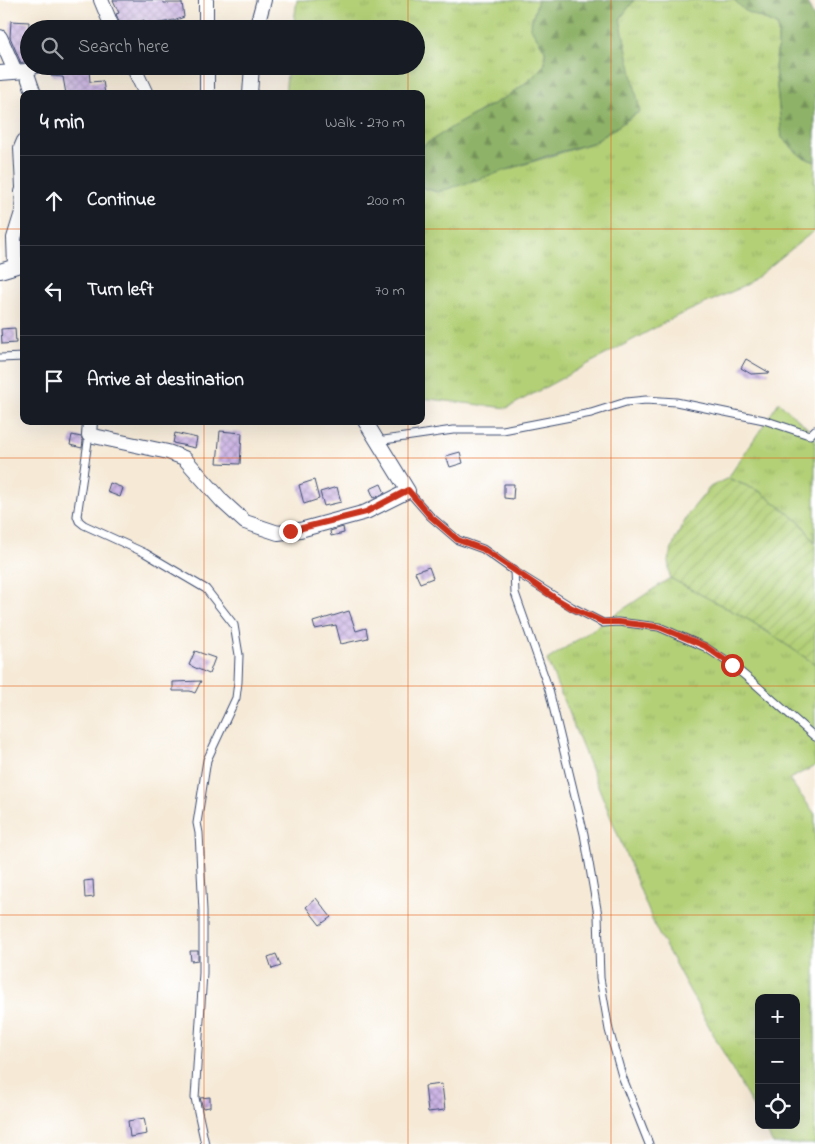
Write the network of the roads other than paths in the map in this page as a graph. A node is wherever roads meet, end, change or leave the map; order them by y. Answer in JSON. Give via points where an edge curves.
{"nodes":[{"id":1,"x":101,"y":0,"type":"edge"},
{"id":2,"x":206,"y":0,"type":"edge"},
{"id":3,"x":264,"y":0,"type":"edge"},
{"id":4,"x":109,"y":20,"type":"edge"},
{"id":5,"x":206,"y":20,"type":"edge"},
{"id":6,"x":258,"y":20,"type":"edge"},
{"id":7,"x":0,"y":37,"type":"edge"},
{"id":8,"x":20,"y":62,"type":"edge"},
{"id":9,"x":20,"y":71,"type":"edge"},
{"id":10,"x":0,"y":73,"type":"edge"},
{"id":11,"x":28,"y":75,"type":"edge"},
{"id":12,"x":137,"y":75,"type":"edge"},
{"id":13,"x":207,"y":75,"type":"edge"},
{"id":14,"x":251,"y":75,"type":"edge"},
{"id":15,"x":33,"y":90,"type":"edge"},
{"id":16,"x":144,"y":90,"type":"edge"},
{"id":17,"x":207,"y":90,"type":"edge"},
{"id":18,"x":250,"y":90,"type":"edge"},
{"id":19,"x":20,"y":219,"type":"edge"},
{"id":20,"x":20,"y":265,"type":"edge"},
{"id":21,"x":0,"y":271,"type":"edge"},
{"id":22,"x":20,"y":357,"type":"edge"},
{"id":23,"x":0,"y":358,"type":"edge"},
{"id":24,"x":368,"y":425,"type":"edge"},
{"id":25,"x":90,"y":428,"type":"edge"},
{"id":26,"x":815,"y":430,"type":"edge"},
{"id":27,"x":377,"y":440,"type":"junction"},
{"id":28,"x":408,"y":490,"type":"junction"},
{"id":29,"x":514,"y":571,"type":"junction"},
{"id":30,"x":815,"y":737,"type":"edge"},
{"id":31,"x":205,"y":1144,"type":"edge"},
{"id":32,"x":650,"y":1144,"type":"edge"}],
"edges":[{"from":1,"to":4,"type":"street"},
{"from":2,"to":5,"type":"street"},
{"from":3,"to":6,"type":"street"},
{"from":7,"to":8,"type":"street"},
{"from":9,"to":10,"type":"street"},
{"from":11,"to":15,"type":"street"},
{"from":12,"to":16,"type":"street"},
{"from":13,"to":17,"type":"street"},
{"from":14,"to":18,"type":"street"},
{"from":19,"to":20,"type":"street","via":[[14,238]]},
{"from":20,"to":21,"type":"street"},
{"from":22,"to":23,"type":"lane"},
{"from":24,"to":27,"type":"street"},
{"from":25,"to":28,"type":"street","via":[[184,458],[245,522],[278,533],[366,512]]},
{"from":25,"to":31,"type":"lane","via":[[77,516],[79,521],[206,588],[234,625],[239,654],[236,698],[207,760],[197,823],[203,964],[195,1098]]},
{"from":26,"to":27,"type":"lane","via":[[810,435],[764,420],[676,402],[646,400],[503,430],[453,430]]},
{"from":27,"to":28,"type":"street"},
{"from":28,"to":29,"type":"lane","via":[[430,516],[458,540],[483,549]]},
{"from":29,"to":30,"type":"lane","via":[[555,598],[603,622],[659,627],[705,646],[755,684]]},
{"from":29,"to":32,"type":"lane","via":[[515,593],[549,690],[584,834],[598,915],[599,972],[609,1030],[622,1076]]}]}
